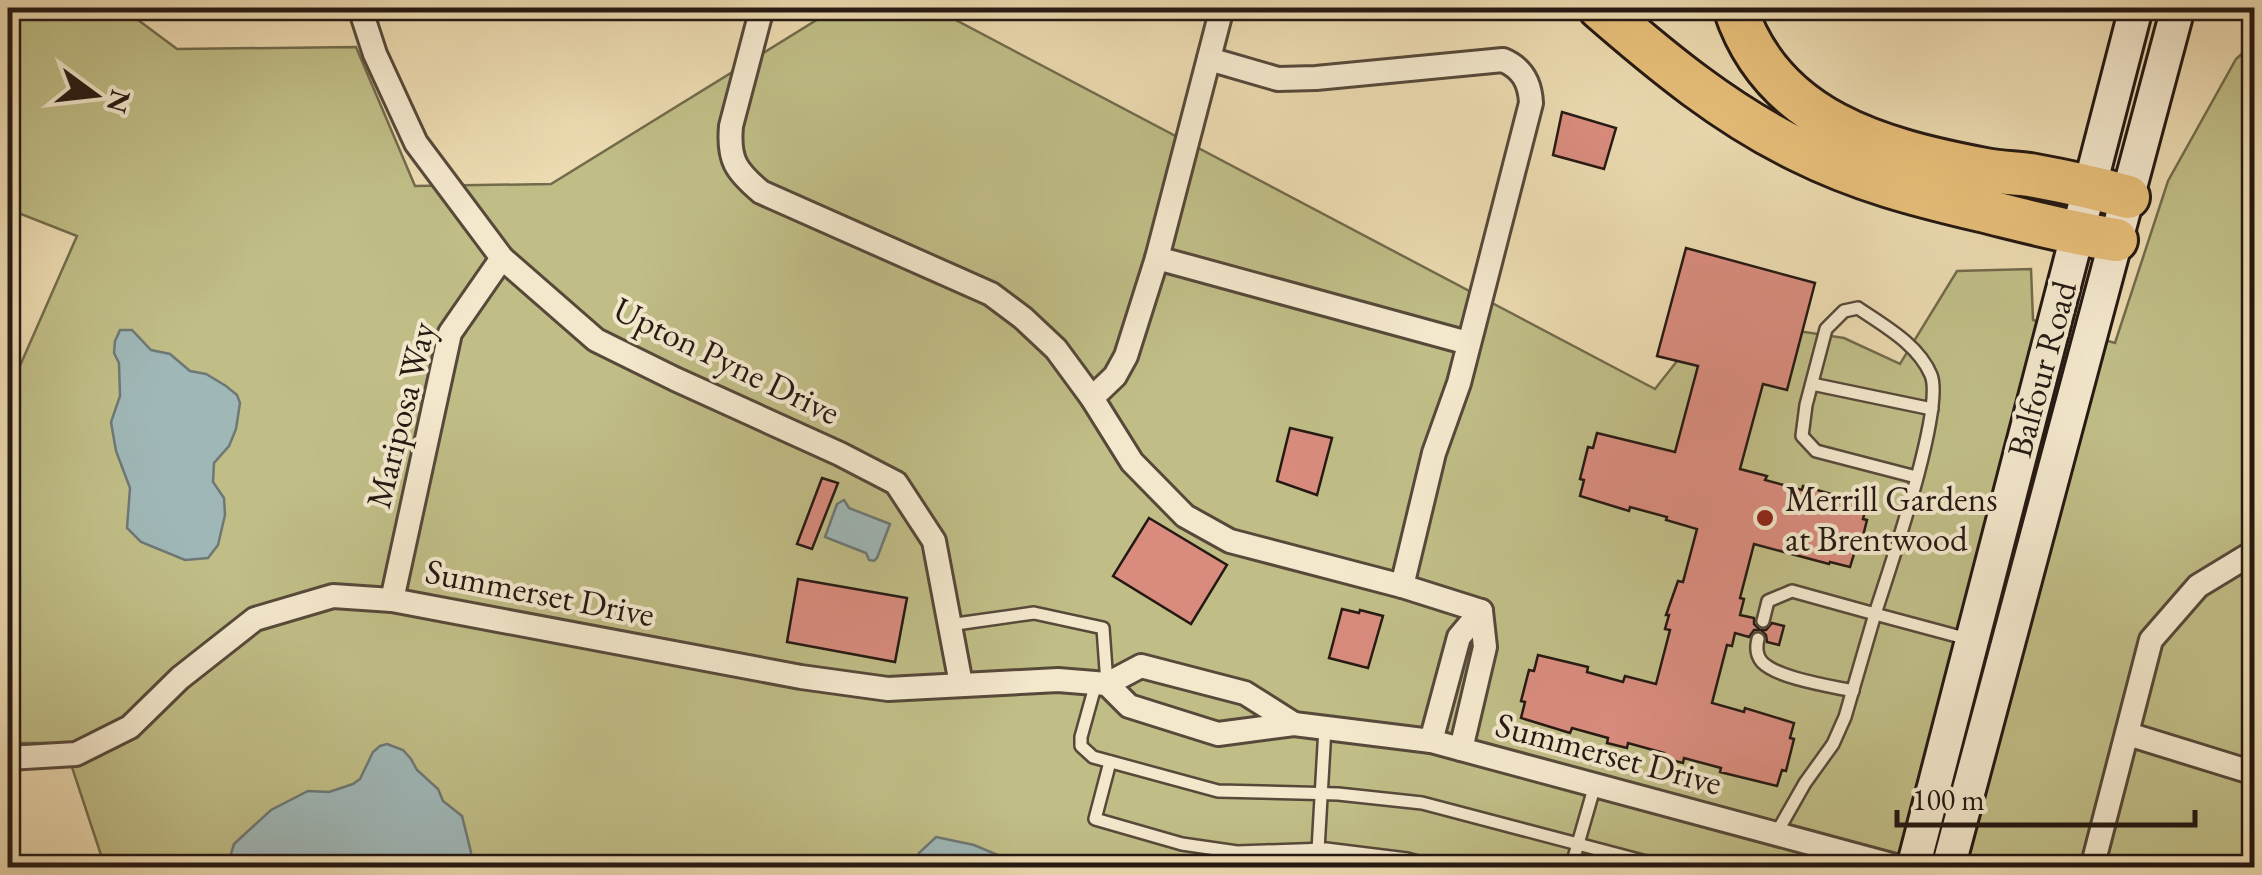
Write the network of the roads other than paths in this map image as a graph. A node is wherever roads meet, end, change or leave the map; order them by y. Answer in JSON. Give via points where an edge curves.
{"nodes":[{"id":1,"x":360,"y":8,"type":"edge"},
{"id":2,"x":762,"y":8,"type":"edge"},
{"id":3,"x":1222,"y":8,"type":"edge"},
{"id":4,"x":1600,"y":8,"type":"edge"},
{"id":5,"x":1735,"y":8,"type":"edge"},
{"id":6,"x":2136,"y":8,"type":"edge"},
{"id":7,"x":2178,"y":8,"type":"edge"},
{"id":8,"x":1208,"y":59,"type":"junction"},
{"id":9,"x":2109,"y":192,"type":"junction"},
{"id":10,"x":2097,"y":237,"type":"junction"},
{"id":11,"x":502,"y":258,"type":"junction"},
{"id":12,"x":1157,"y":258,"type":"junction"},
{"id":13,"x":1468,"y":343,"type":"junction"},
{"id":14,"x":1812,"y":384,"type":"junction"},
{"id":15,"x":1092,"y":398,"type":"junction"},
{"id":16,"x":1932,"y":410,"type":"junction"},
{"id":17,"x":1916,"y":477,"type":"junction"},
{"id":18,"x":2254,"y":552,"type":"edge"},
{"id":19,"x":1402,"y":586,"type":"junction"},
{"id":20,"x":392,"y":600,"type":"junction"},
{"id":21,"x":1480,"y":611,"type":"junction"},
{"id":22,"x":1876,"y":614,"type":"junction"},
{"id":23,"x":1763,"y":621,"type":"dead end"},
{"id":24,"x":949,"y":625,"type":"junction"},
{"id":25,"x":1758,"y":639,"type":"dead end"},
{"id":26,"x":1972,"y":640,"type":"junction"},
{"id":27,"x":1452,"y":662,"type":"junction"},
{"id":28,"x":1480,"y":668,"type":"junction"},
{"id":29,"x":1101,"y":683,"type":"junction"},
{"id":30,"x":960,"y":684,"type":"junction"},
{"id":31,"x":1852,"y":691,"type":"junction"},
{"id":32,"x":1294,"y":724,"type":"junction"},
{"id":33,"x":1325,"y":728,"type":"junction"},
{"id":34,"x":2128,"y":734,"type":"junction"},
{"id":35,"x":1431,"y":741,"type":"junction"},
{"id":36,"x":1461,"y":750,"type":"junction"},
{"id":37,"x":8,"y":758,"type":"edge"},
{"id":38,"x":1110,"y":762,"type":"junction"},
{"id":39,"x":2254,"y":773,"type":"edge"},
{"id":40,"x":1596,"y":785,"type":"junction"},
{"id":41,"x":1322,"y":794,"type":"junction"},
{"id":42,"x":1776,"y":834,"type":"junction"},
{"id":43,"x":1578,"y":843,"type":"junction"},
{"id":44,"x":1318,"y":850,"type":"junction"},
{"id":45,"x":1440,"y":868,"type":"edge"},
{"id":46,"x":1571,"y":868,"type":"edge"},
{"id":47,"x":1669,"y":868,"type":"edge"},
{"id":48,"x":1903,"y":868,"type":"edge"},
{"id":49,"x":1913,"y":868,"type":"edge"},
{"id":50,"x":1948,"y":868,"type":"edge"},
{"id":51,"x":2092,"y":868,"type":"edge"}],
"edges":[{"from":1,"to":11,"type":"street","name":"Upton Pyne Drive","via":[[416,143]]},
{"from":2,"to":15,"type":"street","via":[[731,126],[729,147],[742,176],[761,192],[992,294],[1056,349]]},
{"from":3,"to":8,"type":"street"},
{"from":4,"to":10,"type":"highway","via":[[1691,84],[1849,173]]},
{"from":5,"to":9,"type":"highway","via":[[1765,66],[1839,128],[1948,162]]},
{"from":6,"to":9,"type":"main road","name":"Balfour Road"},
{"from":7,"to":9,"type":"main road","name":"Balfour Road"},
{"from":8,"to":12,"type":"street"},
{"from":8,"to":13,"type":"street","via":[[1278,79],[1503,60],[1516,66],[1531,103]]},
{"from":9,"to":10,"type":"main road","name":"Balfour Road"},
{"from":10,"to":26,"type":"main road","name":"Balfour Road"},
{"from":10,"to":50,"type":"main road","name":"Balfour Road"},
{"from":11,"to":20,"type":"street","name":"Mariposa Way","via":[[450,333]]},
{"from":11,"to":24,"type":"street","name":"Upton Pyne Drive","via":[[596,340],[896,483],[934,541]]},
{"from":12,"to":13,"type":"street"},
{"from":12,"to":15,"type":"street","via":[[1126,356]]},
{"from":13,"to":19,"type":"street"},
{"from":14,"to":16,"type":"lane"},
{"from":14,"to":16,"type":"lane","via":[[1826,330],[1844,310],[1858,308],[1919,355],[1933,379]]},
{"from":14,"to":17,"type":"lane","via":[[1802,436],[1816,451]]},
{"from":15,"to":19,"type":"street","via":[[1132,462],[1185,516],[1230,542]]},
{"from":16,"to":17,"type":"lane"},
{"from":17,"to":22,"type":"lane"},
{"from":18,"to":34,"type":"street","via":[[2198,586],[2151,640]]},
{"from":19,"to":21,"type":"street"},
{"from":20,"to":30,"type":"street","name":"Summerset Drive","via":[[888,689]]},
{"from":20,"to":37,"type":"street","name":"Summerset Drive","via":[[333,596],[256,619],[130,727],[76,754]]},
{"from":21,"to":27,"type":"street","via":[[1459,637]]},
{"from":21,"to":28,"type":"street"},
{"from":22,"to":23,"type":"lane","via":[[1792,591],[1768,601]]},
{"from":22,"to":26,"type":"lane"},
{"from":22,"to":31,"type":"lane"},
{"from":24,"to":29,"type":"lane","via":[[1034,613],[1103,628]]},
{"from":24,"to":30,"type":"street","name":"Upton Pyne Drive"},
{"from":25,"to":31,"type":"lane","via":[[1762,662],[1788,676]]},
{"from":26,"to":49,"type":"main road","name":"Balfour Road"},
{"from":27,"to":28,"type":"street"},
{"from":27,"to":35,"type":"street"},
{"from":28,"to":36,"type":"street"},
{"from":29,"to":30,"type":"street","name":"Summerset Drive"},
{"from":29,"to":32,"type":"street","name":"Summerset Drive","via":[[1129,706],[1218,734]]},
{"from":29,"to":32,"type":"street","name":"Summerset Drive","via":[[1142,666],[1245,693]]},
{"from":29,"to":38,"type":"lane","via":[[1081,746]]},
{"from":31,"to":42,"type":"lane","via":[[1833,744]]},
{"from":32,"to":33,"type":"street","name":"Summerset Drive"},
{"from":33,"to":35,"type":"street","name":"Summerset Drive"},
{"from":33,"to":41,"type":"lane"},
{"from":34,"to":39,"type":"street"},
{"from":34,"to":51,"type":"street"},
{"from":35,"to":36,"type":"street","name":"Summerset Drive"},
{"from":36,"to":40,"type":"street","name":"Summerset Drive"},
{"from":38,"to":41,"type":"lane","via":[[1218,791]]},
{"from":38,"to":44,"type":"lane","via":[[1095,819],[1237,852]]},
{"from":40,"to":42,"type":"street","name":"Summerset Drive"},
{"from":40,"to":43,"type":"lane"},
{"from":41,"to":43,"type":"lane","via":[[1422,803]]},
{"from":41,"to":44,"type":"lane"},
{"from":42,"to":48,"type":"street","name":"Summerset Drive"},
{"from":43,"to":46,"type":"lane"},
{"from":43,"to":47,"type":"lane"},
{"from":44,"to":45,"type":"lane"}]}
